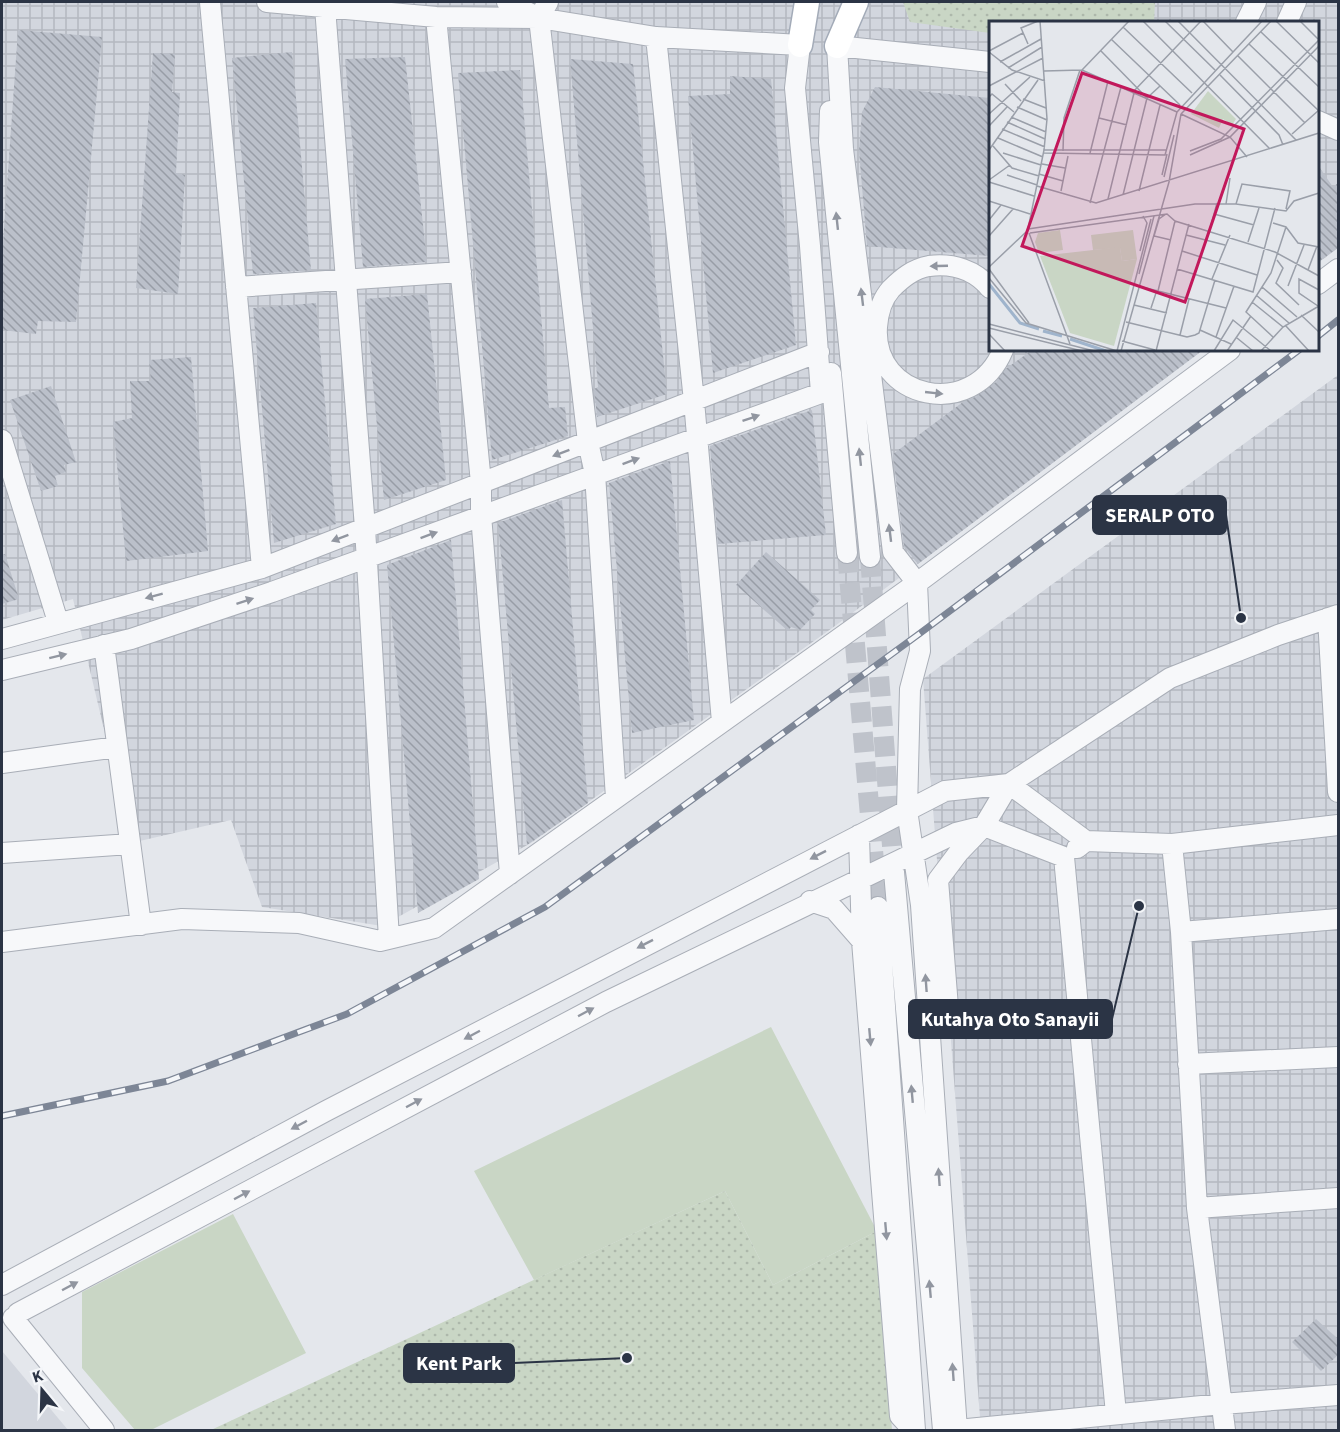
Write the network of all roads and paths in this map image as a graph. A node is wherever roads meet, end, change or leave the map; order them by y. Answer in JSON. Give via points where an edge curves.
{"nodes":[{"id":1,"x":210,"y":2,"type":"edge"},
{"id":2,"x":267,"y":2,"type":"edge"},
{"id":3,"x":507,"y":2,"type":"edge"},
{"id":4,"x":807,"y":2,"type":"edge"},
{"id":5,"x":856,"y":2,"type":"edge"},
{"id":6,"x":1256,"y":2,"type":"edge"},
{"id":7,"x":1296,"y":2,"type":"edge"},
{"id":8,"x":325,"y":7,"type":"junction"},
{"id":9,"x":544,"y":10,"type":"edge"},
{"id":10,"x":428,"y":11,"type":"edge"},
{"id":11,"x":1246,"y":21,"type":"edge"},
{"id":12,"x":1287,"y":21,"type":"edge"},
{"id":13,"x":656,"y":37,"type":"junction"},
{"id":14,"x":800,"y":45,"type":"junction"},
{"id":15,"x":837,"y":46,"type":"junction"},
{"id":16,"x":989,"y":62,"type":"edge"},
{"id":17,"x":1319,"y":122,"type":"edge"},
{"id":18,"x":1338,"y":130,"type":"edge"},
{"id":19,"x":1338,"y":269,"type":"edge"},
{"id":20,"x":461,"y":272,"type":"junction"},
{"id":21,"x":346,"y":279,"type":"junction"},
{"id":22,"x":1319,"y":283,"type":"edge"},
{"id":23,"x":236,"y":287,"type":"junction"},
{"id":24,"x":989,"y":287,"type":"edge"},
{"id":25,"x":1002,"y":351,"type":"edge"},
{"id":26,"x":1229,"y":351,"type":"edge"},
{"id":27,"x":819,"y":352,"type":"junction"},
{"id":28,"x":694,"y":402,"type":"junction"},
{"id":29,"x":696,"y":437,"type":"junction"},
{"id":30,"x":2,"y":440,"type":"edge"},
{"id":31,"x":588,"y":442,"type":"junction"},
{"id":32,"x":595,"y":474,"type":"junction"},
{"id":33,"x":481,"y":483,"type":"junction"},
{"id":34,"x":481,"y":515,"type":"junction"},
{"id":35,"x":365,"y":528,"type":"junction"},
{"id":36,"x":847,"y":553,"type":"tunnel mouth"},
{"id":37,"x":870,"y":557,"type":"tunnel mouth"},
{"id":38,"x":366,"y":558,"type":"junction"},
{"id":39,"x":262,"y":568,"type":"junction"},
{"id":40,"x":916,"y":583,"type":"junction"},
{"id":41,"x":1333,"y":617,"type":"edge"},
{"id":42,"x":58,"y":622,"type":"junction"},
{"id":43,"x":2,"y":639,"type":"edge"},
{"id":44,"x":104,"y":645,"type":"junction"},
{"id":45,"x":2,"y":670,"type":"edge"},
{"id":46,"x":1335,"y":702,"type":"edge"},
{"id":47,"x":722,"y":722,"type":"junction"},
{"id":48,"x":117,"y":747,"type":"junction"},
{"id":49,"x":2,"y":763,"type":"edge"},
{"id":50,"x":1009,"y":784,"type":"junction"},
{"id":51,"x":1338,"y":792,"type":"edge"},
{"id":52,"x":616,"y":798,"type":"junction"},
{"id":53,"x":907,"y":810,"type":"junction"},
{"id":54,"x":1338,"y":825,"type":"edge"},
{"id":55,"x":984,"y":826,"type":"junction"},
{"id":56,"x":859,"y":835,"type":"junction"},
{"id":57,"x":1086,"y":842,"type":"junction"},
{"id":58,"x":130,"y":844,"type":"junction"},
{"id":59,"x":1172,"y":844,"type":"junction"},
{"id":60,"x":914,"y":852,"type":"junction"},
{"id":61,"x":2,"y":853,"type":"edge"},
{"id":62,"x":1064,"y":856,"type":"junction"},
{"id":63,"x":894,"y":872,"type":"tunnel mouth"},
{"id":64,"x":510,"y":874,"type":"junction"},
{"id":65,"x":860,"y":877,"type":"junction"},
{"id":66,"x":810,"y":901,"type":"junction"},
{"id":67,"x":878,"y":907,"type":"tunnel mouth"},
{"id":68,"x":1338,"y":919,"type":"edge"},
{"id":69,"x":141,"y":925,"type":"junction"},
{"id":70,"x":1181,"y":932,"type":"junction"},
{"id":71,"x":389,"y":939,"type":"junction"},
{"id":72,"x":862,"y":941,"type":"junction"},
{"id":73,"x":2,"y":942,"type":"edge"},
{"id":74,"x":1079,"y":1011,"type":"junction"},
{"id":75,"x":1338,"y":1057,"type":"edge"},
{"id":76,"x":1188,"y":1064,"type":"junction"},
{"id":77,"x":1338,"y":1198,"type":"edge"},
{"id":78,"x":1197,"y":1208,"type":"junction"},
{"id":79,"x":2,"y":1286,"type":"edge"},
{"id":80,"x":11,"y":1317,"type":"edge"},
{"id":81,"x":1338,"y":1395,"type":"edge"},
{"id":82,"x":1222,"y":1404,"type":"junction"},
{"id":83,"x":1108,"y":1420,"type":"edge"},
{"id":84,"x":957,"y":1430,"type":"edge"},
{"id":85,"x":104,"y":1431,"type":"edge"},
{"id":86,"x":914,"y":1431,"type":"edge"},
{"id":87,"x":943,"y":1431,"type":"edge"},
{"id":88,"x":1225,"y":1431,"type":"edge"}],
"edges":[{"from":1,"to":23,"type":"street"},
{"from":2,"to":8,"type":"street"},
{"from":3,"to":9,"type":"street"},
{"from":4,"to":14,"type":"main road"},
{"from":5,"to":15,"type":"main road"},
{"from":6,"to":11,"type":"street"},
{"from":7,"to":12,"type":"street"},
{"from":8,"to":10,"type":"street"},
{"from":8,"to":21,"type":"street"},
{"from":9,"to":10,"type":"street"},
{"from":9,"to":13,"type":"street"},
{"from":9,"to":31,"type":"street"},
{"from":10,"to":20,"type":"street"},
{"from":13,"to":14,"type":"street"},
{"from":13,"to":28,"type":"street"},
{"from":14,"to":27,"type":"street","via":[[795,88]]},
{"from":14,"to":36,"type":"street"},
{"from":15,"to":16,"type":"street"},
{"from":37,"to":15,"type":"street","one_way":true,"via":[[829,142]]},
{"from":40,"to":15,"type":"street","one_way":true,"via":[[893,552],[843,149]]},
{"from":17,"to":18,"type":"street"},
{"from":19,"to":22,"type":"street"},
{"from":20,"to":21,"type":"street"},
{"from":20,"to":33,"type":"street"},
{"from":21,"to":23,"type":"street"},
{"from":21,"to":35,"type":"street"},
{"from":23,"to":39,"type":"street"},
{"from":24,"to":25,"type":"street","one_way":true,"via":[[964,269],[943,264],[921,268],[901,278],[886,294],[878,314],[876,336],[882,358],[895,376],[912,388],[934,394],[956,393],[976,385],[993,370]]},
{"from":26,"to":40,"type":"street"},
{"from":27,"to":28,"type":"street"},
{"from":29,"to":27,"type":"street","one_way":true,"via":[[821,393]]},
{"from":28,"to":29,"type":"street"},
{"from":28,"to":31,"type":"street"},
{"from":32,"to":29,"type":"street","one_way":true},
{"from":29,"to":47,"type":"street"},
{"from":30,"to":42,"type":"street"},
{"from":31,"to":32,"type":"street"},
{"from":31,"to":33,"type":"street","one_way":true},
{"from":32,"to":34,"type":"street"},
{"from":32,"to":52,"type":"street"},
{"from":33,"to":34,"type":"street"},
{"from":33,"to":35,"type":"street"},
{"from":38,"to":34,"type":"street","one_way":true},
{"from":34,"to":64,"type":"street"},
{"from":35,"to":38,"type":"street"},
{"from":35,"to":39,"type":"street","one_way":true},
{"from":44,"to":38,"type":"street","one_way":true},
{"from":38,"to":71,"type":"street"},
{"from":39,"to":42,"type":"street","one_way":true},
{"from":40,"to":47,"type":"street"},
{"from":40,"to":53,"type":"street","via":[[921,651],[910,690]]},
{"from":41,"to":46,"type":"street"},
{"from":41,"to":50,"type":"street","via":[[1278,634],[1170,678]]},
{"from":42,"to":43,"type":"street"},
{"from":45,"to":44,"type":"street","one_way":true},
{"from":44,"to":48,"type":"street"},
{"from":46,"to":51,"type":"street"},
{"from":47,"to":52,"type":"street"},
{"from":48,"to":49,"type":"street"},
{"from":48,"to":58,"type":"street"},
{"from":50,"to":53,"type":"street","via":[[945,791]]},
{"from":50,"to":55,"type":"street"},
{"from":50,"to":57,"type":"street"},
{"from":52,"to":64,"type":"street"},
{"from":53,"to":56,"type":"street"},
{"from":53,"to":60,"type":"street"},
{"from":54,"to":59,"type":"street"},
{"from":55,"to":60,"type":"street","via":[[956,832]]},
{"from":55,"to":62,"type":"street"},
{"from":55,"to":74,"type":"street","via":[[938,880],[949,1020]]},
{"from":56,"to":65,"type":"street"},
{"from":56,"to":79,"type":"street","one_way":true,"via":[[326,1111]]},
{"from":57,"to":59,"type":"street"},
{"from":57,"to":62,"type":"street"},
{"from":58,"to":61,"type":"street"},
{"from":58,"to":69,"type":"street"},
{"from":59,"to":70,"type":"street"},
{"from":60,"to":65,"type":"street"},
{"from":84,"to":60,"type":"street","one_way":true},
{"from":62,"to":74,"type":"street"},
{"from":87,"to":63,"type":"street","one_way":true},
{"from":64,"to":71,"type":"street","via":[[434,928]]},
{"from":65,"to":66,"type":"street"},
{"from":65,"to":72,"type":"street"},
{"from":66,"to":72,"type":"street","via":[[834,909]]},
{"from":80,"to":66,"type":"street","one_way":true,"via":[[606,1002]]},
{"from":67,"to":86,"type":"street"},
{"from":68,"to":70,"type":"street"},
{"from":69,"to":71,"type":"street","via":[[182,919],[299,923],[380,941]]},
{"from":69,"to":73,"type":"street"},
{"from":70,"to":76,"type":"street"},
{"from":72,"to":86,"type":"street","one_way":true,"via":[[900,1416]]},
{"from":74,"to":83,"type":"street"},
{"from":75,"to":76,"type":"street"},
{"from":76,"to":78,"type":"street"},
{"from":77,"to":78,"type":"street"},
{"from":78,"to":82,"type":"street"},
{"from":79,"to":80,"type":"street","via":[[18,1293],[21,1307]]},
{"from":80,"to":85,"type":"street"},
{"from":81,"to":82,"type":"street"},
{"from":82,"to":83,"type":"street"},
{"from":82,"to":88,"type":"street"},
{"from":83,"to":84,"type":"street"}]}
